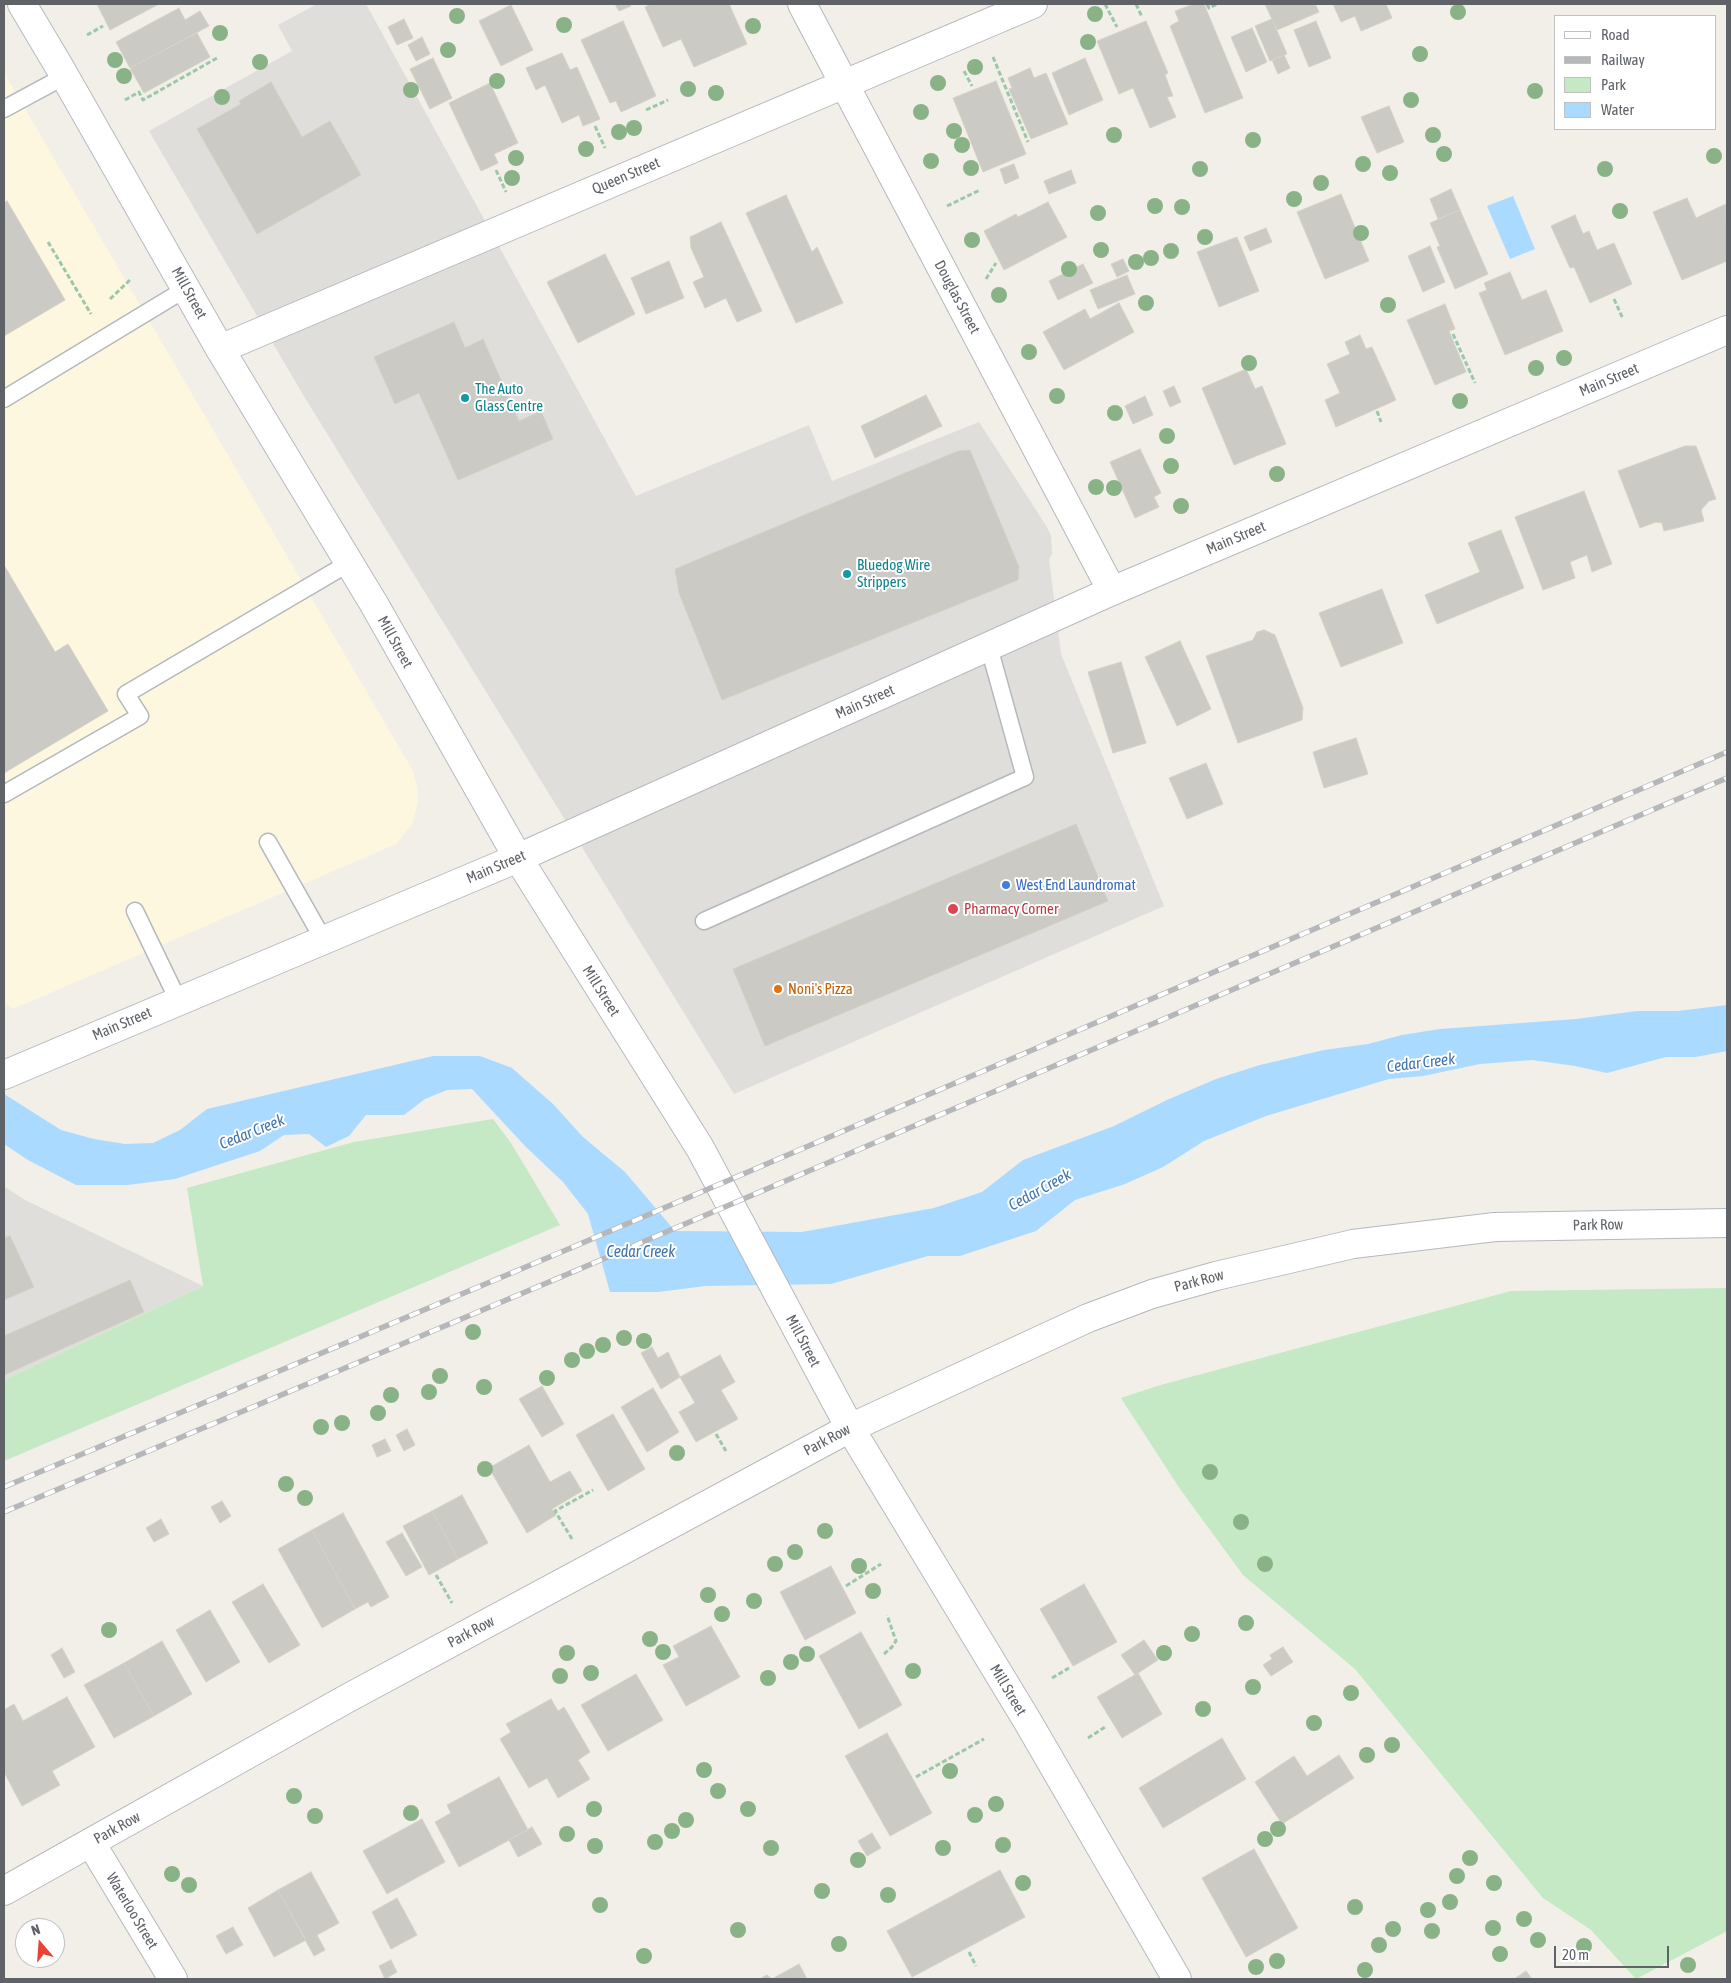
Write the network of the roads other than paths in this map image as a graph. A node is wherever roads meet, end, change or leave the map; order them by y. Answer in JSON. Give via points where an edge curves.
{"nodes":[{"id":1,"x":22,"y":4,"type":"edge"},
{"id":2,"x":802,"y":4,"type":"edge"},
{"id":3,"x":1033,"y":4,"type":"edge"},
{"id":4,"x":65,"y":76,"type":"junction"},
{"id":5,"x":845,"y":84,"type":"junction"},
{"id":6,"x":4,"y":108,"type":"edge"},
{"id":7,"x":186,"y":288,"type":"junction"},
{"id":8,"x":1727,"y":330,"type":"edge"},
{"id":9,"x":220,"y":349,"type":"junction"},
{"id":10,"x":4,"y":399,"type":"edge"},
{"id":11,"x":349,"y":563,"type":"junction"},
{"id":12,"x":1112,"y":591,"type":"junction"},
{"id":13,"x":989,"y":647,"type":"junction"},
{"id":14,"x":4,"y":794,"type":"edge"},
{"id":15,"x":268,"y":842,"type":"dead end"},
{"id":16,"x":518,"y":858,"type":"junction"},
{"id":17,"x":135,"y":911,"type":"dead end"},
{"id":18,"x":704,"y":920,"type":"dead end"},
{"id":19,"x":323,"y":939,"type":"junction"},
{"id":20,"x":178,"y":1000,"type":"junction"},
{"id":21,"x":4,"y":1075,"type":"edge"},
{"id":22,"x":1727,"y":1223,"type":"edge"},
{"id":23,"x":850,"y":1428,"type":"junction"},
{"id":24,"x":91,"y":1843,"type":"junction"},
{"id":25,"x":4,"y":1891,"type":"edge"},
{"id":26,"x":173,"y":1979,"type":"edge"},
{"id":27,"x":1177,"y":1979,"type":"edge"}],
"edges":[{"from":1,"to":4,"type":"main road","name":"Mill Street"},
{"from":2,"to":5,"type":"main road","name":"Douglas Street"},
{"from":3,"to":5,"type":"main road","name":"Queen Street"},
{"from":4,"to":6,"type":"lane"},
{"from":4,"to":7,"type":"main road","name":"Mill Street"},
{"from":5,"to":9,"type":"main road","name":"Queen Street"},
{"from":5,"to":12,"type":"main road","name":"Douglas Street"},
{"from":7,"to":9,"type":"main road","name":"Mill Street"},
{"from":7,"to":10,"type":"lane"},
{"from":8,"to":12,"type":"main road","name":"Main Street"},
{"from":9,"to":11,"type":"main road","name":"Mill Street"},
{"from":11,"to":14,"type":"lane","via":[[126,694],[140,716]]},
{"from":11,"to":16,"type":"main road","name":"Mill Street"},
{"from":12,"to":13,"type":"main road","name":"Main Street"},
{"from":13,"to":16,"type":"main road","name":"Main Street"},
{"from":13,"to":18,"type":"lane","via":[[1024,777]]},
{"from":15,"to":19,"type":"lane"},
{"from":16,"to":19,"type":"main road","name":"Main Street"},
{"from":16,"to":23,"type":"main road","name":"Mill Street","via":[[700,1148]]},
{"from":17,"to":20,"type":"lane"},
{"from":19,"to":20,"type":"main road","name":"Main Street"},
{"from":20,"to":21,"type":"main road","name":"Main Street"},
{"from":22,"to":23,"type":"main road","name":"Park Row","via":[[1495,1227],[1344,1246],[1152,1294],[1088,1318]]},
{"from":23,"to":24,"type":"main road","name":"Park Row","via":[[348,1698]]},
{"from":23,"to":27,"type":"main road","name":"Mill Street","via":[[1028,1722]]},
{"from":24,"to":25,"type":"main road","name":"Park Row"},
{"from":24,"to":26,"type":"main road","name":"Waterloo Street"}]}
